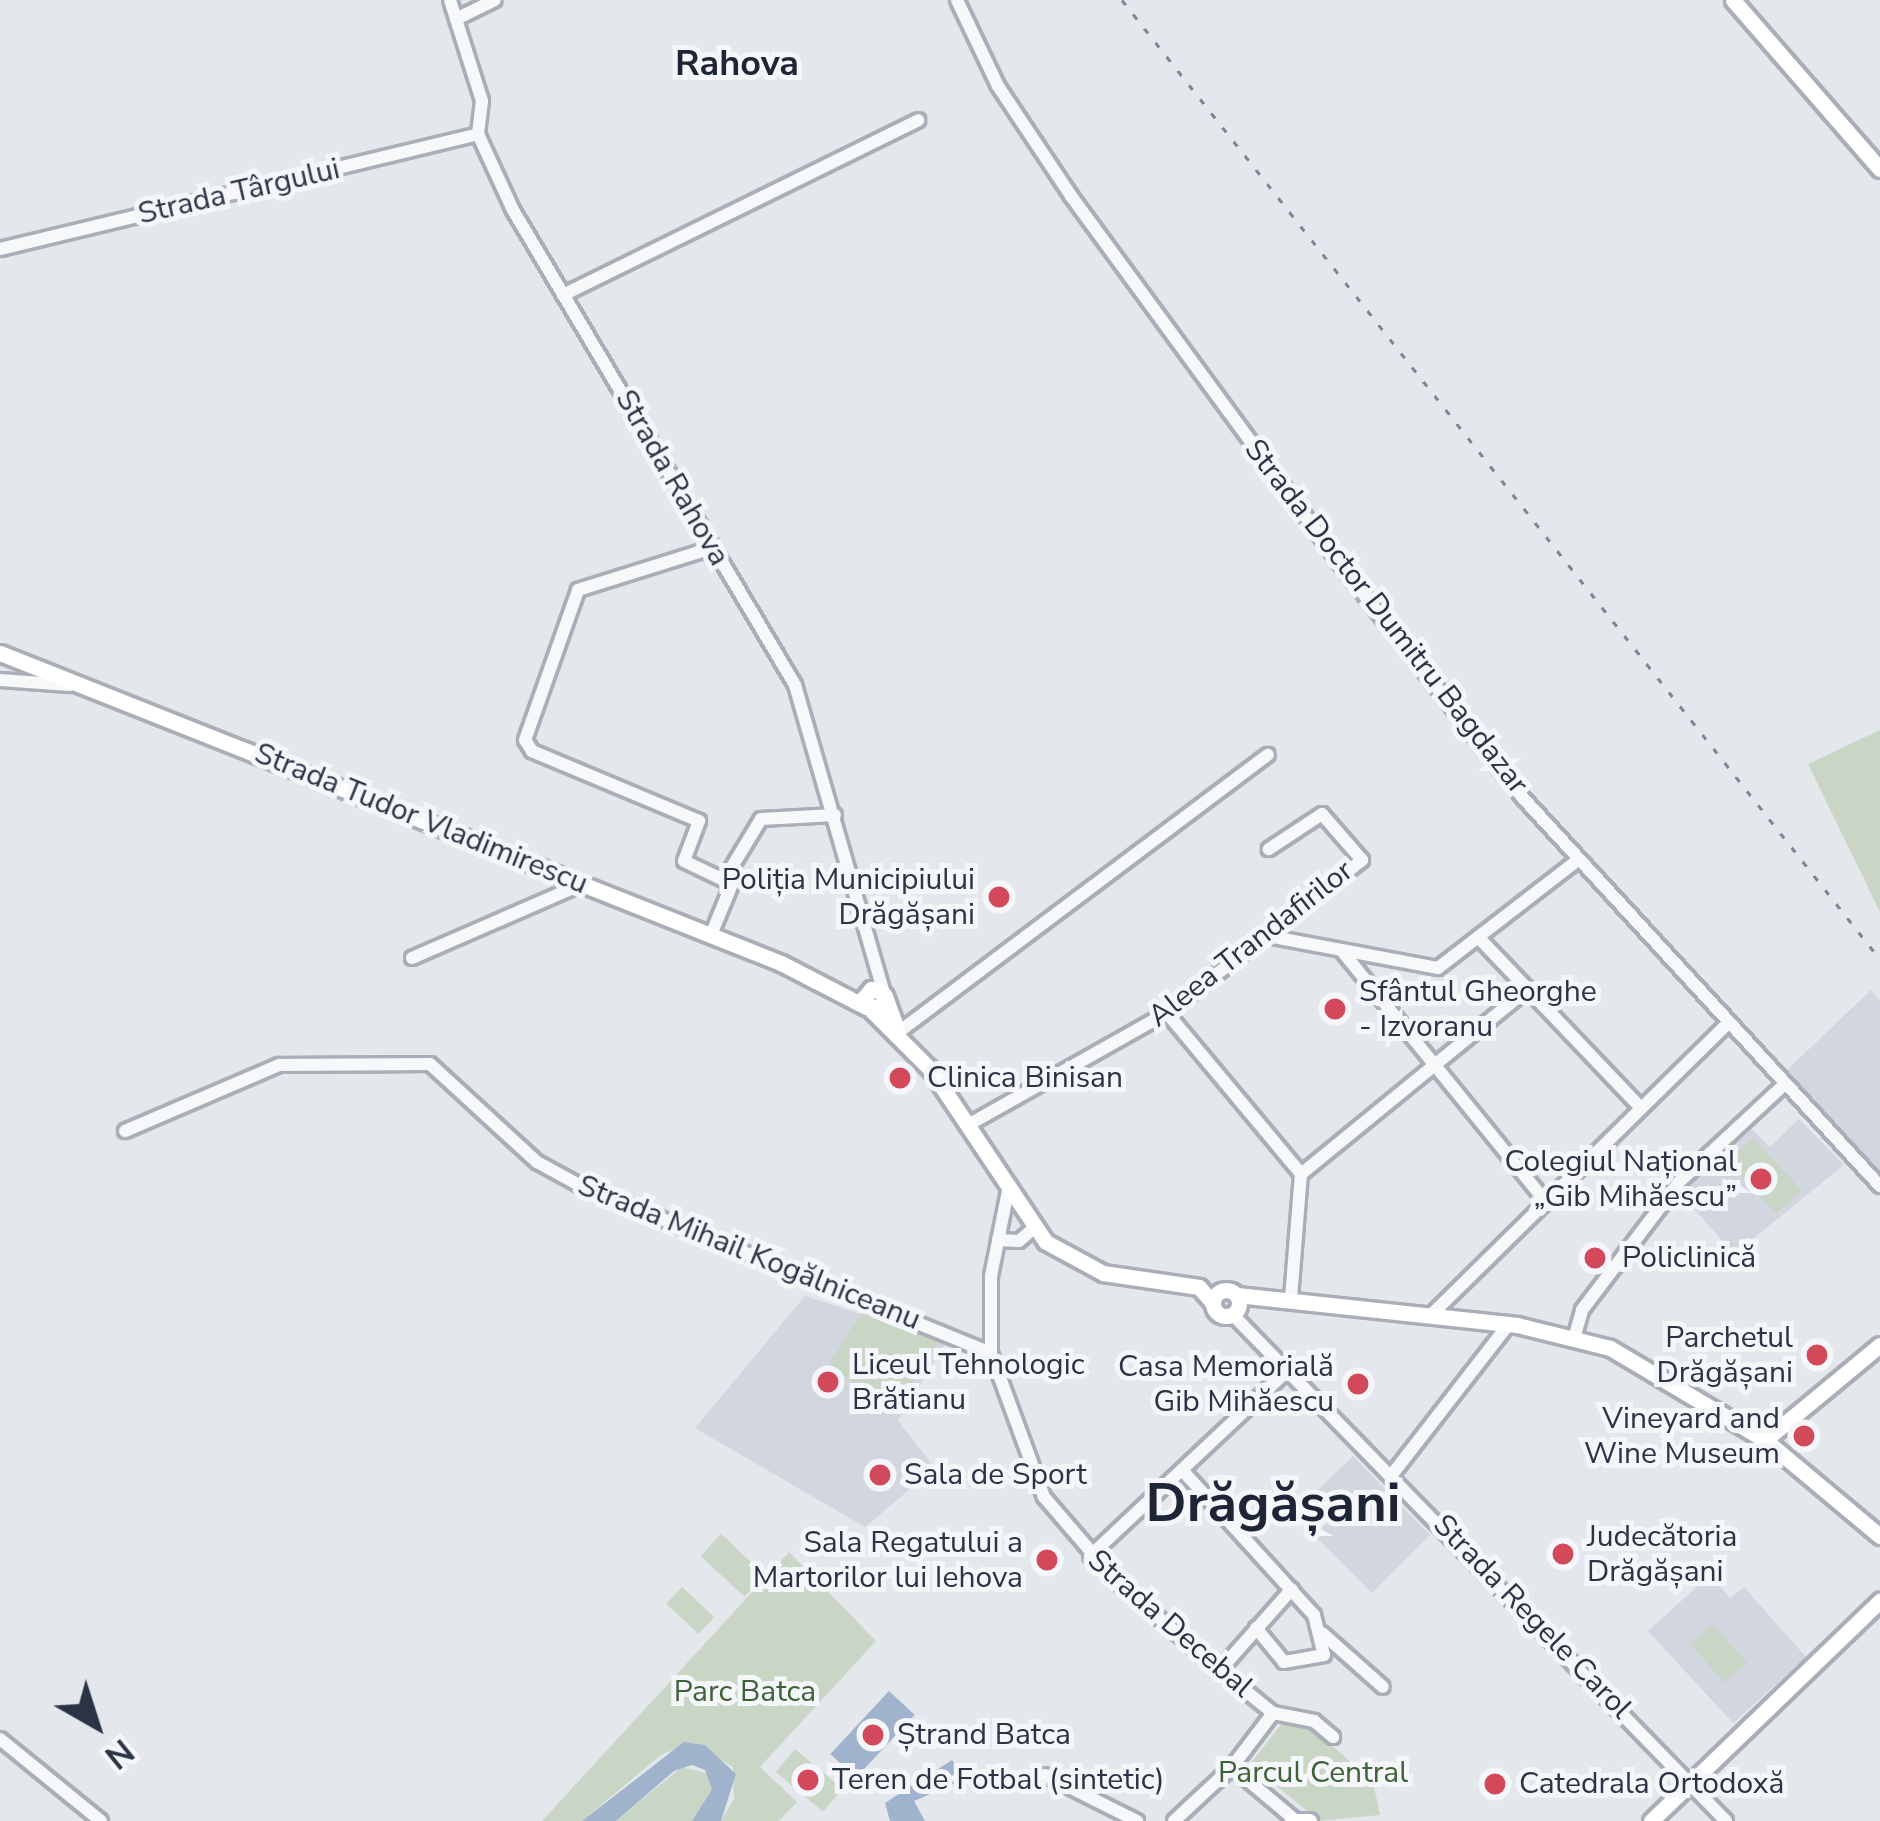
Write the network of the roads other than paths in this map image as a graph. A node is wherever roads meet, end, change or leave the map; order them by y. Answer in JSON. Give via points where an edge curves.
{"nodes":[{"id":1,"x":450,"y":0,"type":"edge"},
{"id":2,"x":495,"y":0,"type":"edge"},
{"id":3,"x":957,"y":0,"type":"edge"},
{"id":4,"x":1733,"y":0,"type":"edge"},
{"id":5,"x":456,"y":19,"type":"junction"},
{"id":6,"x":918,"y":120,"type":"dead end"},
{"id":7,"x":478,"y":134,"type":"junction"},
{"id":8,"x":1880,"y":169,"type":"edge"},
{"id":9,"x":0,"y":249,"type":"edge"},
{"id":10,"x":563,"y":295,"type":"junction"},
{"id":11,"x":712,"y":548,"type":"junction"},
{"id":12,"x":0,"y":653,"type":"edge"},
{"id":13,"x":0,"y":680,"type":"edge"},
{"id":14,"x":83,"y":686,"type":"junction"},
{"id":15,"x":1268,"y":755,"type":"dead end"},
{"id":16,"x":836,"y":815,"type":"junction"},
{"id":17,"x":1269,"y":849,"type":"dead end"},
{"id":18,"x":1580,"y":859,"type":"junction"},
{"id":19,"x":724,"y":880,"type":"junction"},
{"id":20,"x":582,"y":884,"type":"junction"},
{"id":21,"x":711,"y":935,"type":"junction"},
{"id":22,"x":1262,"y":935,"type":"junction"},
{"id":23,"x":1479,"y":938,"type":"junction"},
{"id":24,"x":1342,"y":950,"type":"junction"},
{"id":25,"x":412,"y":958,"type":"dead end"},
{"id":26,"x":1528,"y":989,"type":"junction"},
{"id":27,"x":874,"y":999,"type":"junction"},
{"id":28,"x":1167,"y":1013,"type":"junction"},
{"id":29,"x":1728,"y":1023,"type":"junction"},
{"id":30,"x":898,"y":1030,"type":"junction"},
{"id":31,"x":1436,"y":1066,"type":"junction"},
{"id":32,"x":1785,"y":1084,"type":"junction"},
{"id":33,"x":1640,"y":1107,"type":"junction"},
{"id":34,"x":968,"y":1125,"type":"junction"},
{"id":35,"x":125,"y":1130,"type":"dead end"},
{"id":36,"x":1301,"y":1174,"type":"junction"},
{"id":37,"x":1880,"y":1186,"type":"edge"},
{"id":38,"x":1008,"y":1191,"type":"junction"},
{"id":39,"x":1543,"y":1198,"type":"junction"},
{"id":40,"x":1033,"y":1229,"type":"junction"},
{"id":41,"x":998,"y":1240,"type":"junction"},
{"id":42,"x":1224,"y":1296,"type":"junction"},
{"id":43,"x":1291,"y":1298,"type":"junction"},
{"id":44,"x":1232,"y":1314,"type":"joint"},
{"id":45,"x":1431,"y":1315,"type":"junction"},
{"id":46,"x":1509,"y":1324,"type":"junction"},
{"id":47,"x":1575,"y":1335,"type":"junction"},
{"id":48,"x":1880,"y":1345,"type":"edge"},
{"id":49,"x":991,"y":1353,"type":"junction"},
{"id":50,"x":1290,"y":1368,"type":"junction"},
{"id":51,"x":1765,"y":1440,"type":"junction"},
{"id":52,"x":1182,"y":1470,"type":"junction"},
{"id":53,"x":1394,"y":1472,"type":"junction"},
{"id":54,"x":1880,"y":1536,"type":"edge"},
{"id":55,"x":1090,"y":1556,"type":"junction"},
{"id":56,"x":1292,"y":1588,"type":"junction"},
{"id":57,"x":1880,"y":1600,"type":"edge"},
{"id":58,"x":1256,"y":1628,"type":"junction"},
{"id":59,"x":1322,"y":1633,"type":"junction"},
{"id":60,"x":1220,"y":1670,"type":"junction"},
{"id":61,"x":1383,"y":1687,"type":"dead end"},
{"id":62,"x":1274,"y":1713,"type":"junction"},
{"id":63,"x":1333,"y":1737,"type":"dead end"},
{"id":64,"x":0,"y":1739,"type":"edge"},
{"id":65,"x":1232,"y":1768,"type":"junction"},
{"id":66,"x":1045,"y":1775,"type":"dead end"},
{"id":67,"x":1689,"y":1784,"type":"junction"},
{"id":68,"x":1298,"y":1820,"type":"edge"},
{"id":69,"x":101,"y":1821,"type":"edge"},
{"id":70,"x":1136,"y":1821,"type":"edge"},
{"id":71,"x":1174,"y":1821,"type":"edge"},
{"id":72,"x":1651,"y":1821,"type":"edge"},
{"id":73,"x":1726,"y":1821,"type":"edge"}],
"edges":[{"from":1,"to":5,"type":"street","name":"Strada Rahova"},
{"from":2,"to":5,"type":"street"},
{"from":3,"to":18,"type":"street","name":"Strada Doctor Dumitru Bagdazar","via":[[998,86],[1071,196],[1336,560]]},
{"from":4,"to":8,"type":"main road"},
{"from":5,"to":7,"type":"street","name":"Strada Rahova","via":[[482,100]]},
{"from":6,"to":10,"type":"street"},
{"from":7,"to":9,"type":"street","name":"Strada Târgului"},
{"from":7,"to":10,"type":"street","name":"Strada Rahova"},
{"from":10,"to":11,"type":"street","name":"Strada Rahova"},
{"from":11,"to":16,"type":"street","name":"Strada Rahova","via":[[795,685]]},
{"from":11,"to":19,"type":"street","via":[[578,590],[525,740],[532,751],[699,820],[684,861]]},
{"from":12,"to":14,"type":"main road","name":"Strada Tudor Vladimirescu"},
{"from":13,"to":14,"type":"street"},
{"from":14,"to":20,"type":"main road","name":"Strada Tudor Vladimirescu"},
{"from":15,"to":30,"type":"street"},
{"from":16,"to":19,"type":"street","via":[[761,819]]},
{"from":16,"to":27,"type":"street","name":"Strada Rahova","via":[[877,967]]},
{"from":17,"to":22,"type":"street","name":"Aleea Trandafirilor","via":[[1322,814],[1362,860]]},
{"from":18,"to":23,"type":"street"},
{"from":18,"to":29,"type":"street","name":"Strada Doctor Dumitru Bagdazar"},
{"from":19,"to":21,"type":"street","via":[[732,884]]},
{"from":20,"to":21,"type":"main road","name":"Strada Tudor Vladimirescu"},
{"from":20,"to":25,"type":"street"},
{"from":21,"to":27,"type":"main road","name":"Strada Tudor Vladimirescu"},
{"from":22,"to":24,"type":"street"},
{"from":22,"to":28,"type":"street","name":"Aleea Trandafirilor"},
{"from":23,"to":24,"type":"street","via":[[1438,968]]},
{"from":23,"to":26,"type":"street"},
{"from":24,"to":31,"type":"street"},
{"from":26,"to":31,"type":"street"},
{"from":26,"to":33,"type":"street"},
{"from":27,"to":30,"type":"main road"},
{"from":28,"to":34,"type":"street","name":"Aleea Trandafirilor"},
{"from":28,"to":36,"type":"street"},
{"from":29,"to":32,"type":"street","name":"Strada Doctor Dumitru Bagdazar"},
{"from":29,"to":33,"type":"street"},
{"from":30,"to":34,"type":"main road"},
{"from":31,"to":36,"type":"street"},
{"from":31,"to":39,"type":"street"},
{"from":32,"to":37,"type":"street","name":"Strada Doctor Dumitru Bagdazar"},
{"from":32,"to":47,"type":"street","via":[[1679,1182],[1582,1310]]},
{"from":33,"to":39,"type":"street"},
{"from":34,"to":38,"type":"main road"},
{"from":35,"to":49,"type":"street","name":"Strada Mihail Kogălniceanu","via":[[278,1065],[430,1064],[537,1162],[579,1185]]},
{"from":36,"to":43,"type":"street"},
{"from":38,"to":40,"type":"main road"},
{"from":38,"to":41,"type":"street","name":"Strada Decebal"},
{"from":39,"to":45,"type":"street"},
{"from":40,"to":41,"type":"street","via":[[1019,1240]]},
{"from":40,"to":42,"type":"main road","via":[[1103,1273]]},
{"from":41,"to":49,"type":"street","name":"Strada Decebal"},
{"from":42,"to":43,"type":"main road"},
{"from":42,"to":44,"type":"main road","via":[[1221,1315]]},
{"from":43,"to":45,"type":"main road"},
{"from":44,"to":50,"type":"street","name":"Strada Regele Carol"},
{"from":45,"to":46,"type":"main road"},
{"from":46,"to":47,"type":"main road"},
{"from":46,"to":53,"type":"street"},
{"from":47,"to":51,"type":"main road","via":[[1657,1371]]},
{"from":48,"to":51,"type":"main road"},
{"from":49,"to":55,"type":"street","name":"Strada Decebal","via":[[1036,1483]]},
{"from":50,"to":52,"type":"street"},
{"from":50,"to":53,"type":"street","name":"Strada Regele Carol"},
{"from":51,"to":54,"type":"main road"},
{"from":52,"to":55,"type":"street"},
{"from":52,"to":56,"type":"street"},
{"from":53,"to":67,"type":"street","name":"Strada Regele Carol"},
{"from":55,"to":60,"type":"street","name":"Strada Decebal"},
{"from":56,"to":58,"type":"street"},
{"from":56,"to":59,"type":"street"},
{"from":57,"to":67,"type":"main road"},
{"from":58,"to":59,"type":"street","via":[[1284,1662],[1324,1655]]},
{"from":58,"to":60,"type":"street"},
{"from":59,"to":61,"type":"street"},
{"from":60,"to":62,"type":"street","name":"Strada Decebal"},
{"from":62,"to":63,"type":"street","name":"Strada Decebal","via":[[1314,1720]]},
{"from":62,"to":65,"type":"street"},
{"from":64,"to":69,"type":"street"},
{"from":65,"to":68,"type":"street"},
{"from":65,"to":71,"type":"street"},
{"from":66,"to":70,"type":"street"},
{"from":67,"to":72,"type":"main road"},
{"from":67,"to":73,"type":"street","name":"Strada Regele Carol"}]}
